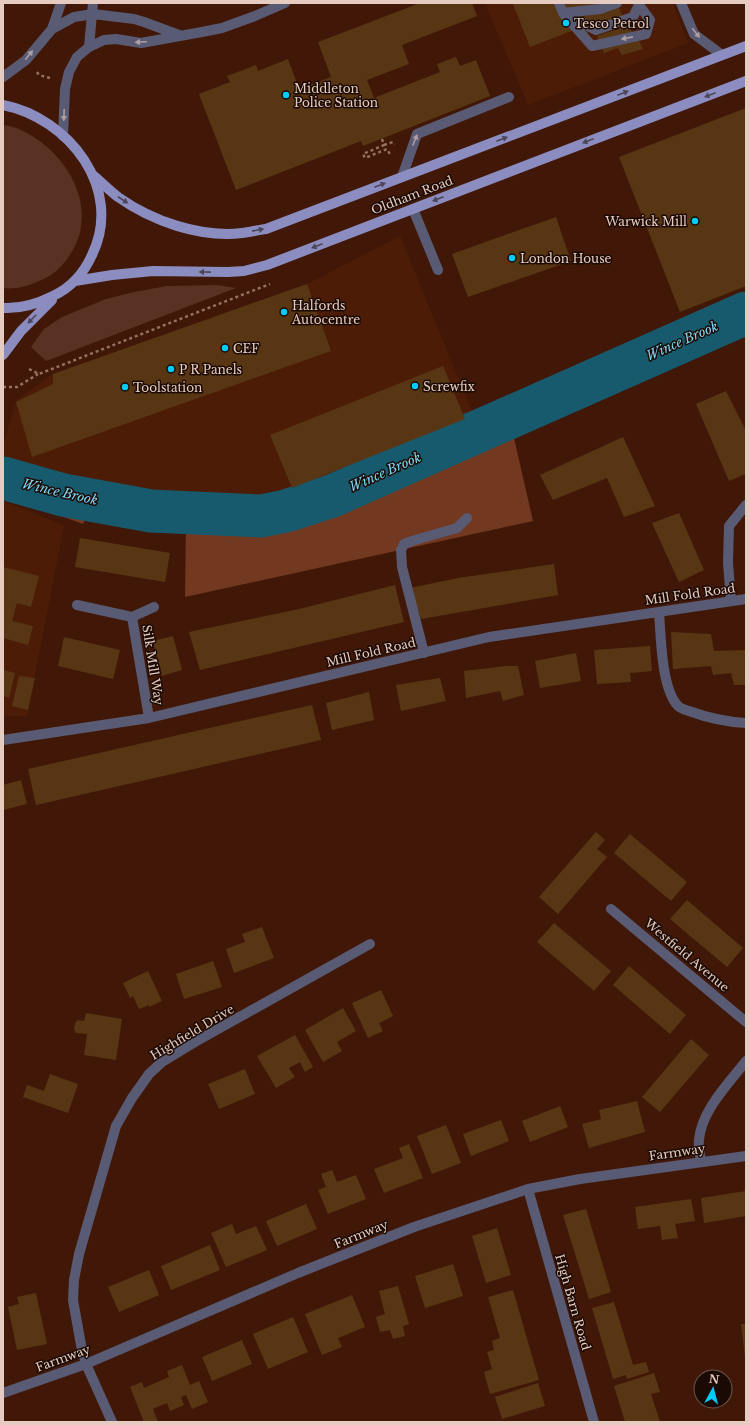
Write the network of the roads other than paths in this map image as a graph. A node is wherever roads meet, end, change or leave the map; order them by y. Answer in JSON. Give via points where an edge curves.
{"nodes":[{"id":1,"x":61,"y":3,"type":"edge"},
{"id":2,"x":93,"y":3,"type":"edge"},
{"id":3,"x":285,"y":3,"type":"edge"},
{"id":4,"x":559,"y":3,"type":"edge"},
{"id":5,"x":617,"y":3,"type":"edge"},
{"id":6,"x":681,"y":3,"type":"edge"},
{"id":7,"x":638,"y":4,"type":"edge"},
{"id":8,"x":563,"y":13,"type":"junction"},
{"id":9,"x":93,"y":14,"type":"junction"},
{"id":10,"x":52,"y":29,"type":"junction"},
{"id":11,"x":179,"y":36,"type":"junction"},
{"id":12,"x":746,"y":46,"type":"edge"},
{"id":13,"x":89,"y":47,"type":"junction"},
{"id":14,"x":722,"y":55,"type":"junction"},
{"id":15,"x":3,"y":77,"type":"edge"},
{"id":16,"x":746,"y":81,"type":"edge"},
{"id":17,"x":509,"y":98,"type":"dead end"},
{"id":18,"x":3,"y":105,"type":"edge"},
{"id":19,"x":63,"y":136,"type":"junction"},
{"id":20,"x":92,"y":175,"type":"junction"},
{"id":21,"x":402,"y":177,"type":"junction"},
{"id":22,"x":413,"y":209,"type":"junction"},
{"id":23,"x":438,"y":270,"type":"dead end"},
{"id":24,"x":75,"y":281,"type":"junction"},
{"id":25,"x":61,"y":293,"type":"junction"},
{"id":26,"x":3,"y":308,"type":"edge"},
{"id":27,"x":3,"y":355,"type":"edge"},
{"id":28,"x":746,"y":505,"type":"edge"},
{"id":29,"x":467,"y":518,"type":"dead end"},
{"id":30,"x":746,"y":600,"type":"edge"},
{"id":31,"x":731,"y":601,"type":"junction"},
{"id":32,"x":77,"y":605,"type":"dead end"},
{"id":33,"x":154,"y":607,"type":"dead end"},
{"id":34,"x":659,"y":612,"type":"junction"},
{"id":35,"x":132,"y":617,"type":"junction"},
{"id":36,"x":424,"y":653,"type":"junction"},
{"id":37,"x":149,"y":718,"type":"junction"},
{"id":38,"x":746,"y":723,"type":"edge"},
{"id":39,"x":3,"y":740,"type":"edge"},
{"id":40,"x":611,"y":909,"type":"dead end"},
{"id":41,"x":370,"y":944,"type":"dead end"},
{"id":42,"x":746,"y":1022,"type":"edge"},
{"id":43,"x":746,"y":1061,"type":"edge"},
{"id":44,"x":746,"y":1156,"type":"edge"},
{"id":45,"x":701,"y":1161,"type":"junction"},
{"id":46,"x":528,"y":1189,"type":"junction"},
{"id":47,"x":86,"y":1364,"type":"junction"},
{"id":48,"x":3,"y":1393,"type":"edge"},
{"id":49,"x":112,"y":1422,"type":"edge"},
{"id":50,"x":594,"y":1422,"type":"edge"}],
"edges":[{"from":1,"to":10,"type":"street"},
{"from":2,"to":9,"type":"street"},
{"from":3,"to":11,"type":"street","via":[[222,28]]},
{"from":4,"to":8,"type":"street"},
{"from":5,"to":8,"type":"street","via":[[600,9]]},
{"from":6,"to":14,"type":"street","one_way":true,"via":[[694,34]]},
{"from":7,"to":8,"type":"street","via":[[633,17],[596,30]]},
{"from":7,"to":8,"type":"street","one_way":true,"via":[[650,20],[646,34],[592,46]]},
{"from":9,"to":10,"type":"street","via":[[74,17]]},
{"from":9,"to":11,"type":"street","via":[[144,22]]},
{"from":9,"to":13,"type":"street"},
{"from":15,"to":10,"type":"street","one_way":true,"via":[[26,60]]},
{"from":11,"to":13,"type":"street","one_way":true,"via":[[141,44],[116,39],[104,40]]},
{"from":12,"to":14,"type":"main road","name":"Oldham Road"},
{"from":13,"to":19,"type":"street","one_way":true,"via":[[77,57],[69,72]]},
{"from":21,"to":14,"type":"main road","name":"Oldham Road","one_way":true},
{"from":16,"to":22,"type":"main road","name":"Oldham Road","one_way":true},
{"from":21,"to":17,"type":"street","one_way":true,"via":[[417,134]]},
{"from":18,"to":19,"type":"main road","via":[[27,111],[47,122]]},
{"from":19,"to":20,"type":"main road","via":[[79,153]]},
{"from":20,"to":21,"type":"main road","name":"Oldham Road","one_way":true,"via":[[117,196],[162,221],[220,234],[266,229]]},
{"from":20,"to":24,"type":"main road","via":[[102,206],[101,227],[97,246]]},
{"from":22,"to":23,"type":"street"},
{"from":22,"to":24,"type":"main road","name":"Oldham Road","one_way":true,"via":[[267,265],[244,271],[153,272]]},
{"from":24,"to":25,"type":"main road"},
{"from":25,"to":26,"type":"main road","via":[[24,307]]},
{"from":25,"to":27,"type":"main road","one_way":true,"via":[[21,331]]},
{"from":28,"to":31,"type":"street","via":[[729,526]]},
{"from":29,"to":36,"type":"street","via":[[457,528],[404,544],[401,550],[402,567]]},
{"from":30,"to":31,"type":"street","name":"Mill Fold Road"},
{"from":31,"to":34,"type":"street","name":"Mill Fold Road"},
{"from":32,"to":35,"type":"street","name":"Silk Mill Way"},
{"from":33,"to":35,"type":"street","name":"Silk Mill Way"},
{"from":34,"to":36,"type":"street","name":"Mill Fold Road","via":[[489,637]]},
{"from":34,"to":38,"type":"street","via":[[664,675],[672,698],[679,707],[706,718]]},
{"from":35,"to":37,"type":"street","name":"Silk Mill Way"},
{"from":36,"to":37,"type":"street","name":"Mill Fold Road"},
{"from":37,"to":39,"type":"street","name":"Mill Fold Road"},
{"from":40,"to":42,"type":"street","name":"Westfield Avenue"},
{"from":41,"to":47,"type":"street","name":"Highfield Drive","via":[[162,1062],[149,1074],[132,1098],[116,1126],[79,1254],[74,1280],[73,1300]]},
{"from":43,"to":45,"type":"street","via":[[707,1114],[699,1140]]},
{"from":44,"to":45,"type":"street","name":"Farmway"},
{"from":45,"to":46,"type":"street","name":"Farmway"},
{"from":46,"to":47,"type":"street","name":"Farmway","via":[[406,1230],[298,1273]]},
{"from":46,"to":50,"type":"street","name":"High Barn Road"},
{"from":47,"to":48,"type":"street","name":"Farmway"},
{"from":47,"to":49,"type":"street","name":"Highfield Drive"}]}
